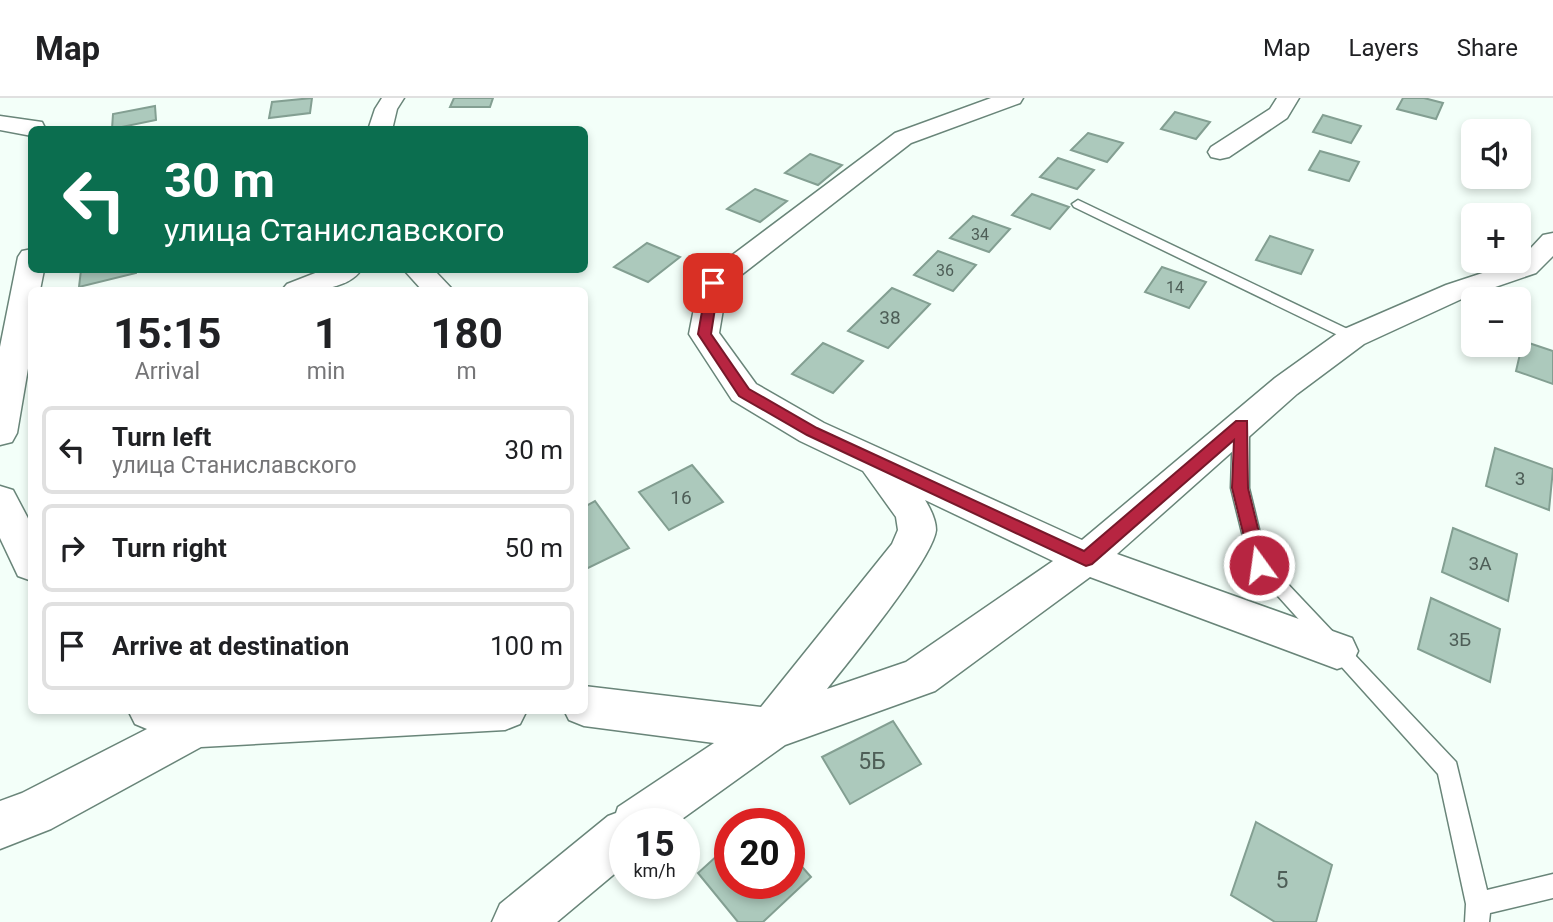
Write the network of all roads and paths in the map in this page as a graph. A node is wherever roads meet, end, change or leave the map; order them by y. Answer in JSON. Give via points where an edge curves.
{"nodes":[{"id":1,"x":393,"y":98,"type":"edge"},
{"id":2,"x":1012,"y":98,"type":"edge"},
{"id":3,"x":1288,"y":98,"type":"edge"},
{"id":4,"x":0,"y":123,"type":"edge"},
{"id":5,"x":28,"y":126,"type":"edge"},
{"id":6,"x":381,"y":126,"type":"edge"},
{"id":7,"x":1220,"y":152,"type":"dead end"},
{"id":8,"x":1077,"y":204,"type":"dead end"},
{"id":9,"x":1550,"y":245,"type":"edge"},
{"id":10,"x":29,"y":273,"type":"edge"},
{"id":11,"x":339,"y":273,"type":"edge"},
{"id":12,"x":421,"y":273,"type":"edge"},
{"id":13,"x":304,"y":287,"type":"edge"},
{"id":14,"x":435,"y":287,"type":"edge"},
{"id":15,"x":1353,"y":337,"type":"junction"},
{"id":16,"x":28,"y":416,"type":"edge"},
{"id":17,"x":1241,"y":425,"type":"junction"},
{"id":18,"x":0,"y":433,"type":"edge"},
{"id":19,"x":874,"y":460,"type":"junction"},
{"id":20,"x":0,"y":500,"type":"edge"},
{"id":21,"x":28,"y":557,"type":"edge"},
{"id":22,"x":1086,"y":559,"type":"junction"},
{"id":23,"x":1337,"y":651,"type":"junction"},
{"id":24,"x":588,"y":706,"type":"edge"},
{"id":25,"x":161,"y":714,"type":"edge"},
{"id":26,"x":432,"y":714,"type":"edge"},
{"id":27,"x":196,"y":727,"type":"junction"},
{"id":28,"x":771,"y":729,"type":"junction"},
{"id":29,"x":658,"y":808,"type":"edge"},
{"id":30,"x":0,"y":825,"type":"edge"},
{"id":31,"x":609,"y":846,"type":"edge"},
{"id":32,"x":1553,"y":886,"type":"edge"},
{"id":33,"x":1477,"y":913,"type":"edge"},
{"id":34,"x":518,"y":922,"type":"edge"}],
"edges":[{"from":1,"to":6,"type":"street"},
{"from":2,"to":19,"type":"street","via":[[903,138],[713,283],[704,334],[744,392],[812,432]]},
{"from":3,"to":7,"type":"street","via":[[1279,113]]},
{"from":4,"to":5,"type":"street"},
{"from":8,"to":15,"type":"lane"},
{"from":9,"to":15,"type":"street","via":[[1527,267],[1456,291]]},
{"from":10,"to":18,"type":"street"},
{"from":11,"to":13,"type":"street"},
{"from":12,"to":14,"type":"street"},
{"from":15,"to":17,"type":"street"},
{"from":16,"to":18,"type":"street"},
{"from":17,"to":22,"type":"street"},
{"from":17,"to":23,"type":"lane","via":[[1240,488],[1259,565]]},
{"from":19,"to":22,"type":"street"},
{"from":19,"to":28,"type":"street","via":[[914,513],[917,530],[908,552]]},
{"from":20,"to":21,"type":"street"},
{"from":22,"to":23,"type":"street"},
{"from":22,"to":28,"type":"street","via":[[920,677]]},
{"from":23,"to":33,"type":"lane","via":[[1448,769]]},
{"from":24,"to":28,"type":"street"},
{"from":25,"to":27,"type":"street"},
{"from":26,"to":27,"type":"street"},
{"from":27,"to":30,"type":"street","via":[[34,812]]},
{"from":28,"to":29,"type":"street"},
{"from":31,"to":34,"type":"street"},
{"from":32,"to":33,"type":"lane"}]}
